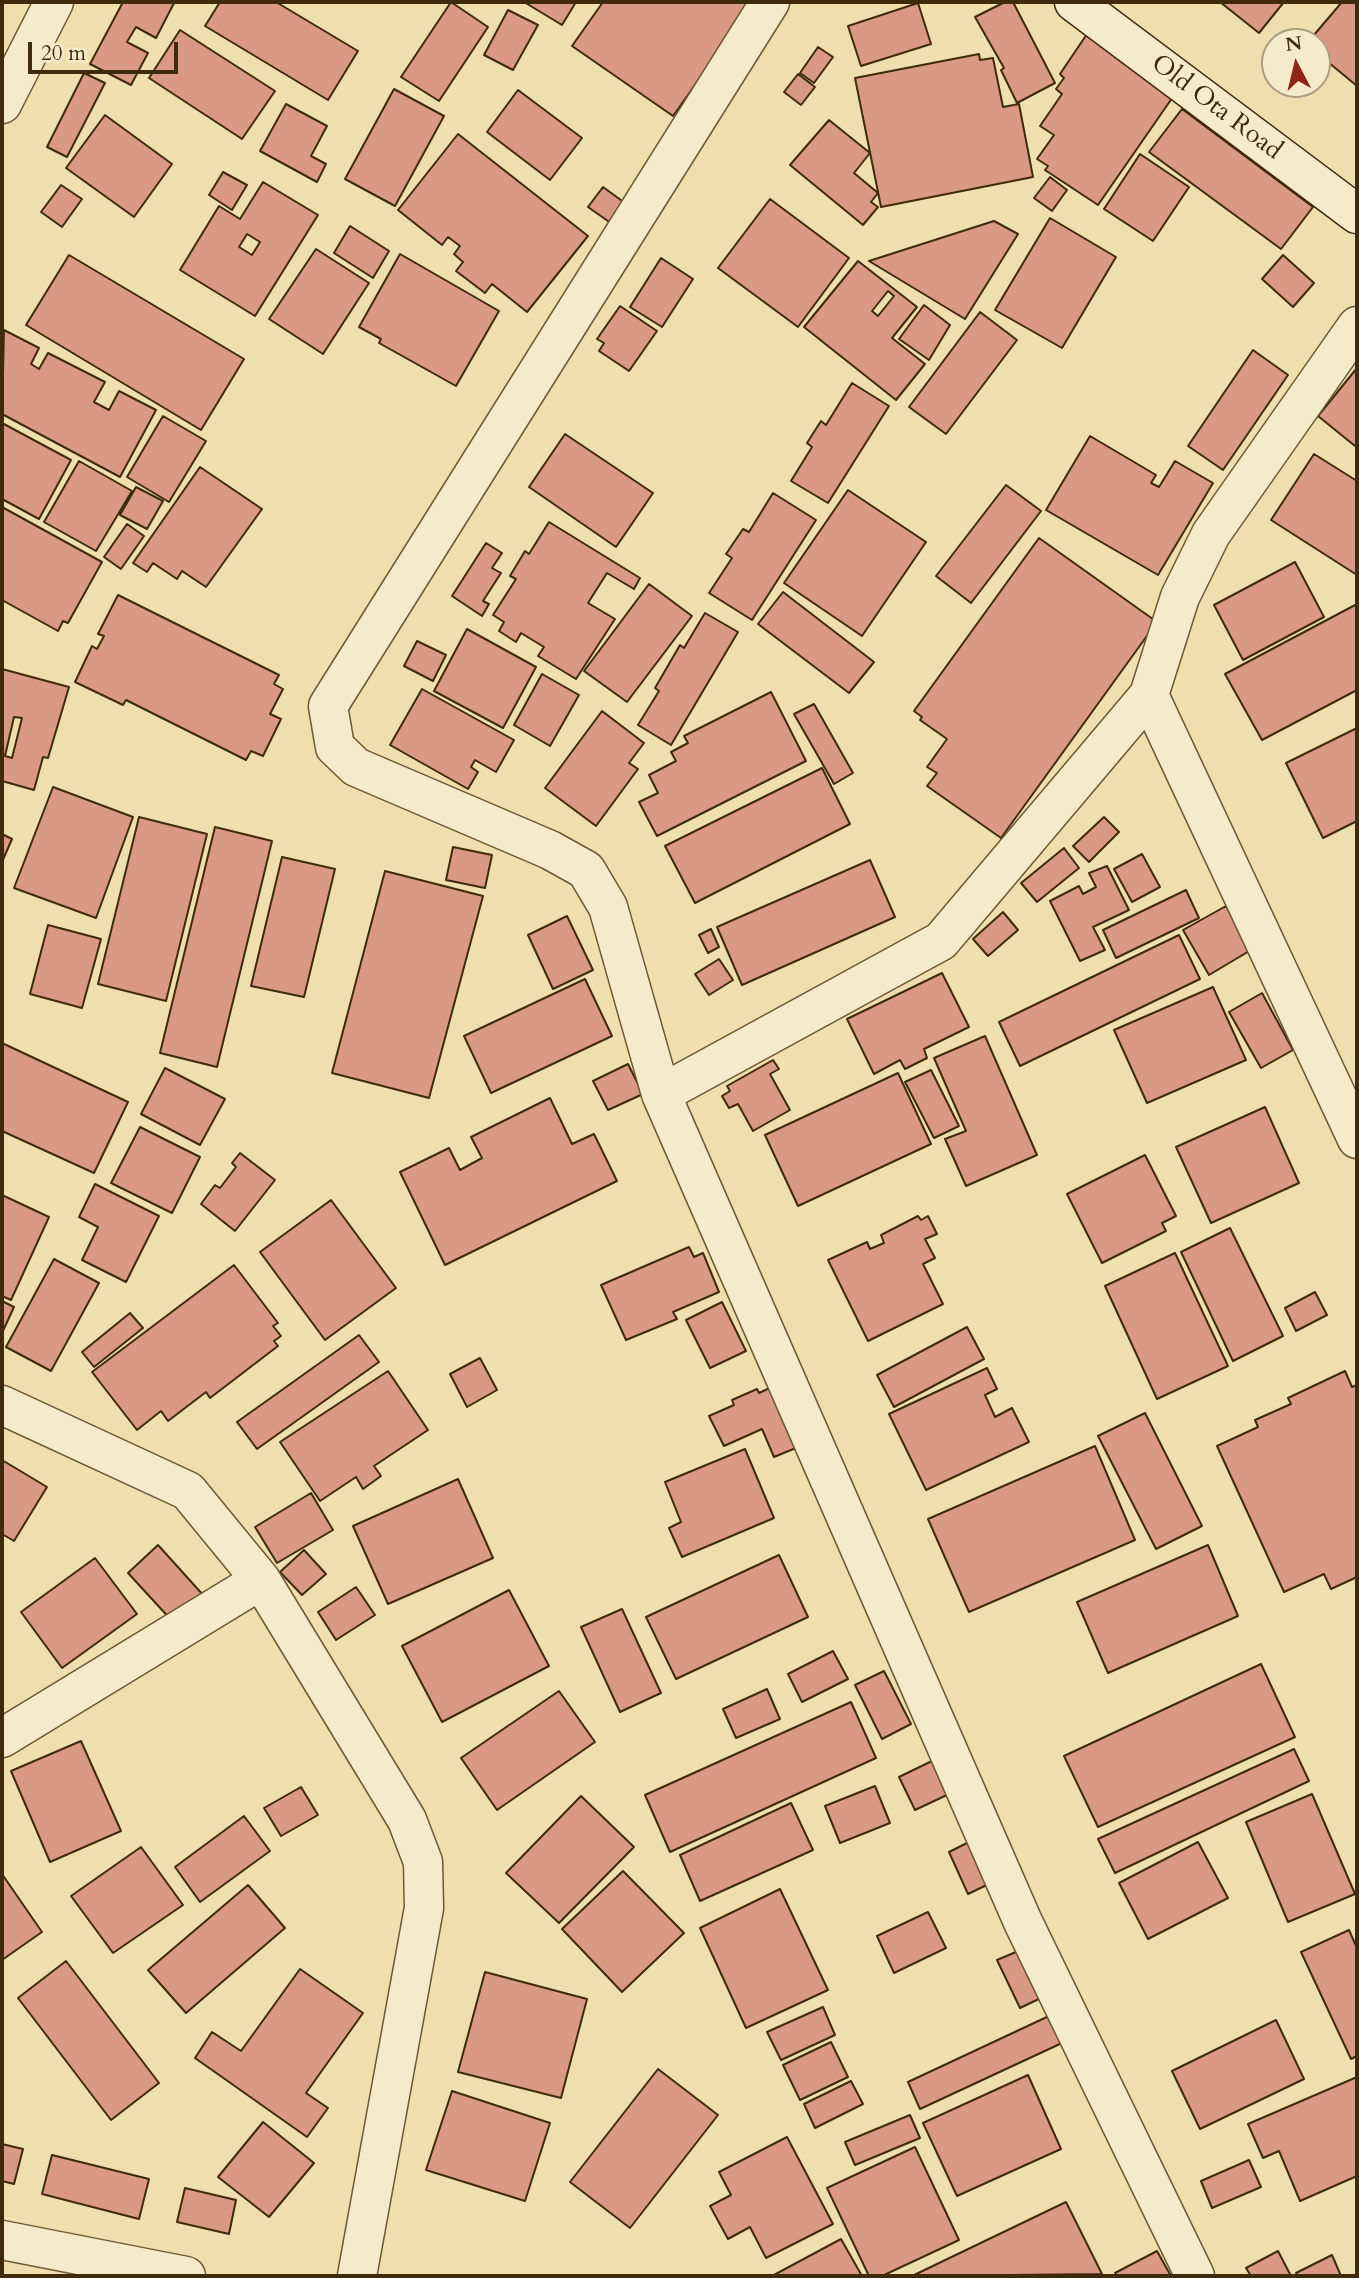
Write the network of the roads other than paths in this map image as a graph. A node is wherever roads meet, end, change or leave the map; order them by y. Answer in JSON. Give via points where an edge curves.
{"nodes":[{"id":1,"x":54,"y":2,"type":"edge"},
{"id":2,"x":770,"y":2,"type":"edge"},
{"id":3,"x":1074,"y":2,"type":"edge"},
{"id":4,"x":6,"y":84,"type":"edge"},
{"id":5,"x":1357,"y":214,"type":"edge"},
{"id":6,"x":1357,"y":326,"type":"edge"},
{"id":7,"x":1149,"y":695,"type":"junction"},
{"id":8,"x":661,"y":1094,"type":"junction"},
{"id":9,"x":1357,"y":1139,"type":"edge"},
{"id":10,"x":2,"y":1405,"type":"edge"},
{"id":11,"x":261,"y":1580,"type":"junction"},
{"id":12,"x":2,"y":1738,"type":"edge"},
{"id":13,"x":2,"y":2240,"type":"edge"},
{"id":14,"x":186,"y":2276,"type":"edge"},
{"id":15,"x":358,"y":2276,"type":"edge"},
{"id":16,"x":1195,"y":2276,"type":"edge"}],
"edges":[{"from":1,"to":4,"type":"street"},
{"from":2,"to":8,"type":"street","via":[[328,706],[335,747],[356,767],[550,850],[586,870],[608,907]]},
{"from":3,"to":5,"type":"street","name":"Old Ota Road"},
{"from":6,"to":7,"type":"street","via":[[1211,534],[1180,597]]},
{"from":7,"to":8,"type":"street","via":[[942,941]]},
{"from":7,"to":9,"type":"street"},
{"from":8,"to":16,"type":"street","via":[[1024,1922]]},
{"from":10,"to":11,"type":"street","via":[[188,1491]]},
{"from":11,"to":12,"type":"street"},
{"from":11,"to":15,"type":"street","via":[[407,1820],[423,1862],[424,1908]]},
{"from":13,"to":14,"type":"street"}]}
